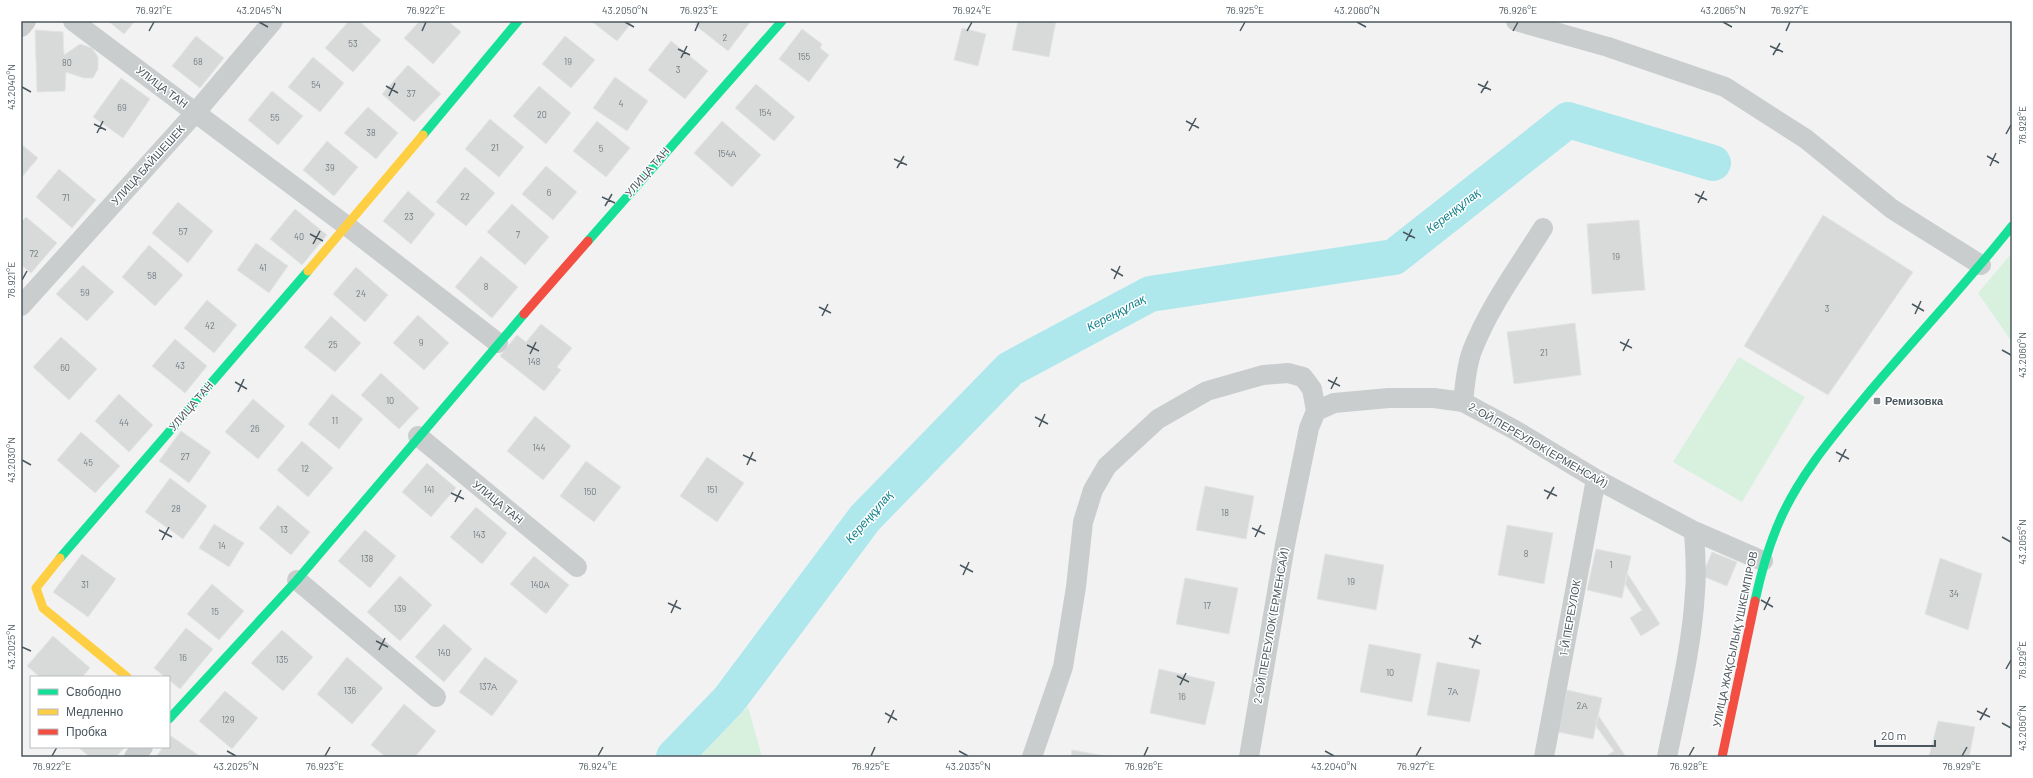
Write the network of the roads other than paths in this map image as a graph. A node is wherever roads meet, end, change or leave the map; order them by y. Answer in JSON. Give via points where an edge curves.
{"nodes":[{"id":1,"x":26,"y":21,"type":"edge"},
{"id":2,"x":73,"y":21,"type":"edge"},
{"id":3,"x":273,"y":21,"type":"edge"},
{"id":4,"x":518,"y":21,"type":"edge"},
{"id":5,"x":782,"y":21,"type":"edge"},
{"id":6,"x":1516,"y":21,"type":"edge"},
{"id":7,"x":21,"y":27,"type":"edge"},
{"id":8,"x":196,"y":112,"type":"junction"},
{"id":9,"x":347,"y":226,"type":"junction"},
{"id":10,"x":2012,"y":226,"type":"edge"},
{"id":11,"x":1543,"y":228,"type":"dead end"},
{"id":12,"x":1981,"y":265,"type":"junction"},
{"id":13,"x":21,"y":306,"type":"edge"},
{"id":14,"x":498,"y":343,"type":"junction"},
{"id":15,"x":1463,"y":402,"type":"junction"},
{"id":16,"x":1316,"y":411,"type":"junction"},
{"id":17,"x":418,"y":436,"type":"junction"},
{"id":18,"x":1596,"y":479,"type":"junction"},
{"id":19,"x":1694,"y":531,"type":"junction"},
{"id":20,"x":1763,"y":561,"type":"junction"},
{"id":21,"x":577,"y":567,"type":"dead end"},
{"id":22,"x":297,"y":580,"type":"junction"},
{"id":23,"x":126,"y":676,"type":"edge"},
{"id":24,"x":436,"y":697,"type":"dead end"},
{"id":25,"x":170,"y":715,"type":"edge"},
{"id":26,"x":142,"y":748,"type":"edge"},
{"id":27,"x":134,"y":757,"type":"edge"},
{"id":28,"x":1032,"y":757,"type":"edge"},
{"id":29,"x":1249,"y":757,"type":"edge"},
{"id":30,"x":1544,"y":757,"type":"edge"},
{"id":31,"x":1667,"y":757,"type":"edge"},
{"id":32,"x":1722,"y":757,"type":"edge"}],
"edges":[{"from":1,"to":7,"type":"street"},
{"from":2,"to":8,"type":"street","name":"УЛИЦА ТАН"},
{"from":3,"to":8,"type":"street","name":"УЛИЦА БАЙШЕШЕК"},
{"from":4,"to":9,"type":"street","name":"УЛИЦА ТАН"},
{"from":5,"to":14,"type":"street","name":"УЛИЦА ТАН"},
{"from":6,"to":12,"type":"street","via":[[1608,47],[1724,87],[1806,139],[1892,209]]},
{"from":8,"to":9,"type":"street","name":"УЛИЦА ТАН"},
{"from":8,"to":13,"type":"street","name":"УЛИЦА БАЙШЕШЕК"},
{"from":9,"to":14,"type":"street","name":"УЛИЦА ТАН"},
{"from":9,"to":23,"type":"street","name":"УЛИЦА ТАН","via":[[36,588],[43,608]]},
{"from":10,"to":12,"type":"street","name":"УЛИЦА ЖАҚСЫЛЫҚ ҮШКЕМПІРОВ"},
{"from":11,"to":15,"type":"street","via":[[1492,309],[1477,340],[1469,365]]},
{"from":12,"to":20,"type":"street","name":"УЛИЦА ЖАҚСЫЛЫҚ ҮШКЕМПІРОВ","via":[[1921,331],[1832,437],[1800,482],[1780,519]]},
{"from":14,"to":17,"type":"street","name":"УЛИЦА ТАН"},
{"from":15,"to":16,"type":"street","name":"2-ОЙ ПЕРЕУЛОК (ЕРМЕНСАЙ)","via":[[1434,398],[1389,398],[1334,403]]},
{"from":15,"to":18,"type":"street","name":"2-ОЙ ПЕРЕУЛОК (ЕРМЕНСАЙ)"},
{"from":16,"to":28,"type":"street","via":[[1312,389],[1303,377],[1288,373],[1263,375],[1207,391],[1158,419],[1107,466],[1093,490],[1083,522],[1063,667]]},
{"from":16,"to":29,"type":"street","name":"2-ОЙ ПЕРЕУЛОК (ЕРМЕНСАЙ)","via":[[1309,428],[1287,537]]},
{"from":17,"to":21,"type":"street","name":"УЛИЦА ТАН"},
{"from":17,"to":22,"type":"street","name":"УЛИЦА ТАН"},
{"from":18,"to":19,"type":"street","name":"2-ОЙ ПЕРЕУЛОК (ЕРМЕНСАЙ)"},
{"from":18,"to":30,"type":"street","name":"1-Й ПЕРЕУЛОК"},
{"from":19,"to":20,"type":"street","name":"2-ОЙ ПЕРЕУЛОК (ЕРМЕНСАЙ)"},
{"from":19,"to":31,"type":"street","via":[[1696,569],[1693,609]]},
{"from":20,"to":32,"type":"street","name":"УЛИЦА ЖАҚСЫЛЫҚ ҮШКЕМПІРОВ"},
{"from":22,"to":24,"type":"street"},
{"from":22,"to":25,"type":"street","name":"УЛИЦА ТАН"},
{"from":26,"to":27,"type":"street"}]}
